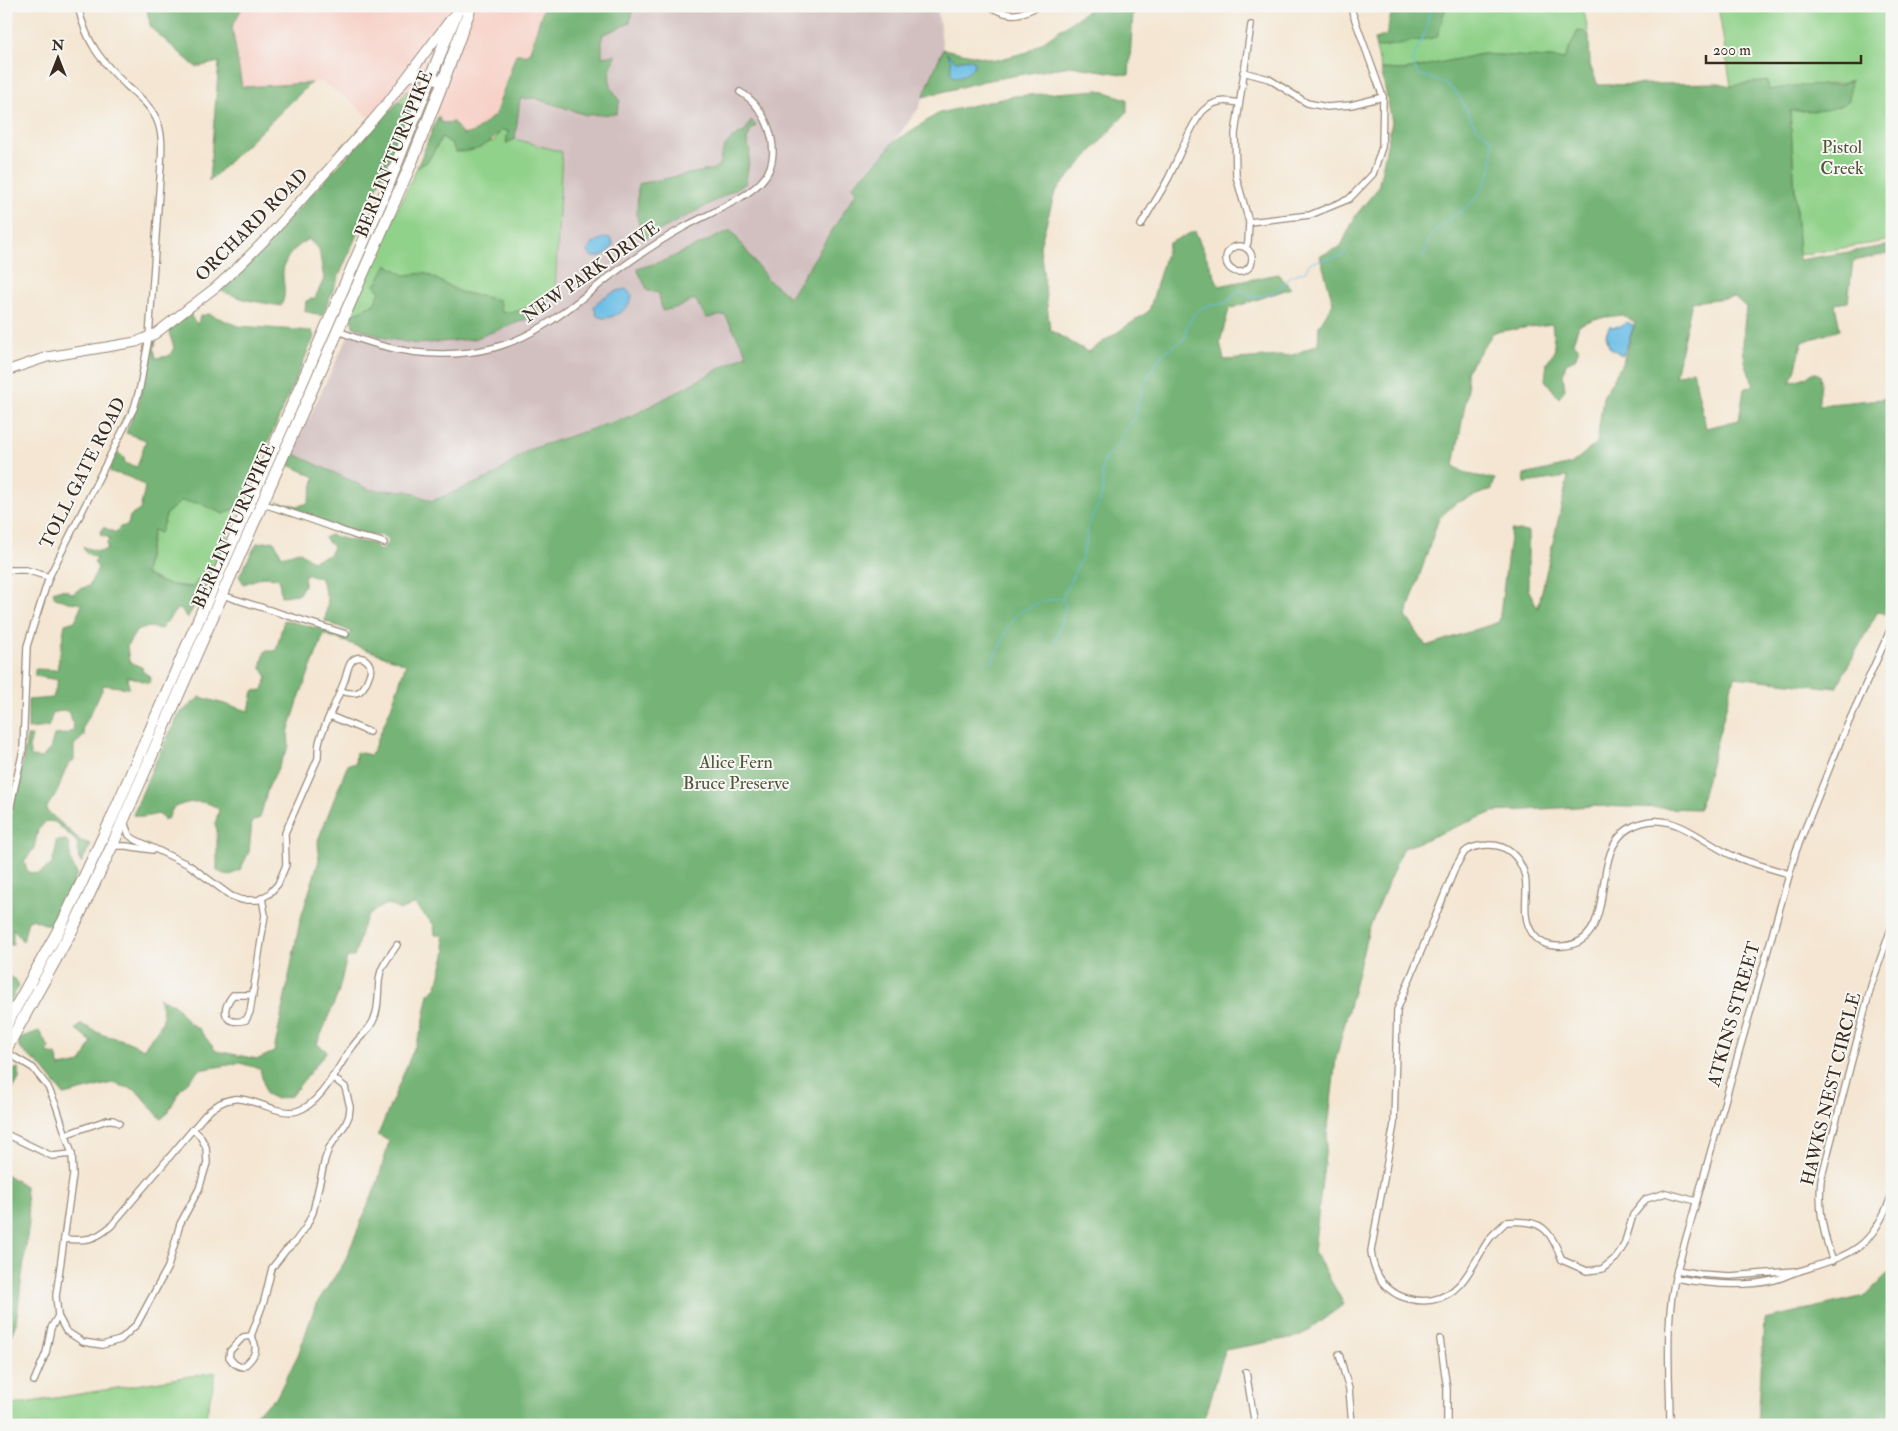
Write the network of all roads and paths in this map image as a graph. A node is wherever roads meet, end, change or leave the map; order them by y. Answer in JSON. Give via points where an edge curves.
{"nodes":[{"id":1,"x":78,"y":6,"type":"edge"},
{"id":2,"x":458,"y":6,"type":"edge"},
{"id":3,"x":471,"y":6,"type":"edge"},
{"id":4,"x":989,"y":6,"type":"edge"},
{"id":5,"x":1038,"y":6,"type":"edge"},
{"id":6,"x":1350,"y":6,"type":"edge"},
{"id":7,"x":1251,"y":25,"type":"dead end"},
{"id":8,"x":1243,"y":72,"type":"junction"},
{"id":9,"x":432,"y":78,"type":"junction"},
{"id":10,"x":404,"y":82,"type":"junction"},
{"id":11,"x":443,"y":82,"type":"junction"},
{"id":12,"x":740,"y":92,"type":"dead end"},
{"id":13,"x":1383,"y":97,"type":"junction"},
{"id":14,"x":1239,"y":102,"type":"junction"},
{"id":15,"x":1249,"y":222,"type":"junction"},
{"id":16,"x":1141,"y":225,"type":"dead end"},
{"id":17,"x":1246,"y":248,"type":"junction"},
{"id":18,"x":327,"y":326,"type":"junction"},
{"id":19,"x":338,"y":331,"type":"junction"},
{"id":20,"x":149,"y":338,"type":"junction"},
{"id":21,"x":6,"y":371,"type":"edge"},
{"id":22,"x":263,"y":504,"type":"junction"},
{"id":23,"x":384,"y":543,"type":"dead end"},
{"id":24,"x":6,"y":570,"type":"edge"},
{"id":25,"x":49,"y":577,"type":"junction"},
{"id":26,"x":211,"y":590,"type":"junction"},
{"id":27,"x":223,"y":595,"type":"junction"},
{"id":28,"x":1892,"y":626,"type":"edge"},
{"id":29,"x":346,"y":634,"type":"dead end"},
{"id":30,"x":341,"y":691,"type":"junction"},
{"id":31,"x":330,"y":716,"type":"junction"},
{"id":32,"x":369,"y":732,"type":"dead end"},
{"id":33,"x":124,"y":821,"type":"junction"},
{"id":34,"x":6,"y":828,"type":"edge"},
{"id":35,"x":112,"y":846,"type":"junction"},
{"id":36,"x":155,"y":850,"type":"junction"},
{"id":37,"x":1789,"y":874,"type":"junction"},
{"id":38,"x":262,"y":898,"type":"junction"},
{"id":39,"x":1892,"y":926,"type":"edge"},
{"id":40,"x":397,"y":945,"type":"dead end"},
{"id":41,"x":252,"y":995,"type":"junction"},
{"id":42,"x":6,"y":1025,"type":"edge"},
{"id":43,"x":6,"y":1050,"type":"edge"},
{"id":44,"x":332,"y":1077,"type":"junction"},
{"id":45,"x":119,"y":1123,"type":"dead end"},
{"id":46,"x":193,"y":1129,"type":"junction"},
{"id":47,"x":6,"y":1134,"type":"edge"},
{"id":48,"x":67,"y":1134,"type":"junction"},
{"id":49,"x":72,"y":1154,"type":"junction"},
{"id":50,"x":1892,"y":1194,"type":"edge"},
{"id":51,"x":1696,"y":1201,"type":"junction"},
{"id":52,"x":64,"y":1239,"type":"junction"},
{"id":53,"x":1832,"y":1261,"type":"junction"},
{"id":54,"x":1677,"y":1270,"type":"junction"},
{"id":55,"x":1797,"y":1271,"type":"junction"},
{"id":56,"x":1675,"y":1278,"type":"junction"},
{"id":57,"x":58,"y":1316,"type":"junction"},
{"id":58,"x":251,"y":1336,"type":"junction"},
{"id":59,"x":1440,"y":1339,"type":"dead end"},
{"id":60,"x":1339,"y":1354,"type":"dead end"},
{"id":61,"x":1246,"y":1372,"type":"dead end"},
{"id":62,"x":34,"y":1381,"type":"dead end"},
{"id":63,"x":1254,"y":1425,"type":"edge"},
{"id":64,"x":1352,"y":1425,"type":"edge"},
{"id":65,"x":1447,"y":1425,"type":"edge"},
{"id":66,"x":1670,"y":1425,"type":"edge"}],
"edges":[{"from":1,"to":20,"type":"street","name":"TOLL GATE ROAD","via":[[82,25],[99,57],[150,108],[161,135]]},
{"from":2,"to":9,"type":"highway","name":"BERLIN TURNPIKE"},
{"from":2,"to":10,"type":"street","name":"ORCHARD ROAD"},
{"from":3,"to":11,"type":"highway","name":"BERLIN TURNPIKE"},
{"from":4,"to":5,"type":"street","via":[[1002,14],[1022,14]]},
{"from":6,"to":13,"type":"street"},
{"from":7,"to":8,"type":"street"},
{"from":8,"to":13,"type":"street","via":[[1269,79],[1307,103],[1351,105]]},
{"from":8,"to":14,"type":"street"},
{"from":9,"to":10,"type":"street","via":[[412,74]]},
{"from":9,"to":11,"type":"street"},
{"from":9,"to":18,"type":"highway","name":"BERLIN TURNPIKE"},
{"from":10,"to":20,"type":"street","name":"ORCHARD ROAD","via":[[240,266]]},
{"from":11,"to":19,"type":"highway","name":"BERLIN TURNPIKE"},
{"from":12,"to":19,"type":"street","name":"NEW PARK DRIVE","via":[[750,98],[772,136],[773,161],[765,178],[750,191],[646,250],[546,324],[495,347],[437,355],[397,351]]},
{"from":13,"to":15,"type":"street","via":[[1382,146],[1373,174],[1349,200],[1310,216]]},
{"from":14,"to":15,"type":"street","via":[[1235,134],[1236,176]]},
{"from":14,"to":16,"type":"street","via":[[1225,100],[1203,111]]},
{"from":15,"to":17,"type":"street"},
{"from":17,"to":17,"type":"street","via":[[1237,246],[1226,253],[1225,262],[1230,270],[1243,272],[1250,267],[1251,255]]},
{"from":18,"to":19,"type":"street","name":"NEW PARK DRIVE"},
{"from":18,"to":26,"type":"highway","name":"BERLIN TURNPIKE"},
{"from":19,"to":22,"type":"highway","name":"BERLIN TURNPIKE"},
{"from":20,"to":21,"type":"street","name":"ORCHARD ROAD","via":[[47,357]]},
{"from":20,"to":25,"type":"street","name":"TOLL GATE ROAD","via":[[134,408]]},
{"from":22,"to":23,"type":"street"},
{"from":22,"to":27,"type":"highway","name":"BERLIN TURNPIKE"},
{"from":24,"to":25,"type":"street","via":[[26,570]]},
{"from":25,"to":34,"type":"street","name":"TOLL GATE ROAD","via":[[27,646],[23,750]]},
{"from":26,"to":27,"type":"street"},
{"from":26,"to":42,"type":"highway","name":"BERLIN TURNPIKE","via":[[80,887]]},
{"from":27,"to":29,"type":"street"},
{"from":27,"to":33,"type":"highway","name":"BERLIN TURNPIKE"},
{"from":28,"to":37,"type":"street","name":"ATKINS STREET","via":[[1842,737]]},
{"from":30,"to":30,"type":"street","via":[[352,695],[359,693],[371,670],[367,660],[355,659],[350,663]]},
{"from":30,"to":31,"type":"street"},
{"from":31,"to":32,"type":"street"},
{"from":31,"to":38,"type":"street","via":[[320,738],[318,758],[285,833],[286,865],[278,884]]},
{"from":33,"to":35,"type":"highway","name":"BERLIN TURNPIKE"},
{"from":33,"to":36,"type":"street","via":[[129,835]]},
{"from":35,"to":36,"type":"street"},
{"from":35,"to":43,"type":"highway","name":"BERLIN TURNPIKE","via":[[74,926]]},
{"from":36,"to":38,"type":"street","via":[[188,865],[231,896],[242,900]]},
{"from":37,"to":51,"type":"street","name":"ATKINS STREET"},
{"from":37,"to":51,"type":"street","via":[[1741,859],[1679,824],[1660,820],[1642,823],[1626,830],[1616,841],[1595,924],[1586,939],[1571,946],[1555,947],[1538,942],[1528,927],[1525,876],[1517,856],[1502,845],[1486,844],[1466,851],[1456,866],[1397,1010],[1394,1124],[1371,1251],[1378,1275],[1394,1292],[1419,1301],[1438,1299],[1455,1290],[1491,1237],[1506,1222],[1526,1220],[1539,1226],[1551,1235],[1562,1260],[1587,1271],[1602,1269],[1616,1258],[1633,1215],[1646,1198],[1666,1193]]},
{"from":38,"to":41,"type":"street","via":[[266,915]]},
{"from":39,"to":53,"type":"street","name":"HAWKS NEST CIRCLE","via":[[1871,986],[1821,1180],[1822,1223]]},
{"from":40,"to":44,"type":"street","via":[[381,969],[374,1020]]},
{"from":41,"to":41,"type":"street","via":[[246,1020],[233,1021],[227,1017],[226,1003],[233,996]]},
{"from":43,"to":48,"type":"street","via":[[33,1068],[48,1086]]},
{"from":44,"to":46,"type":"street","via":[[311,1103],[296,1111],[282,1111],[233,1098],[216,1104]]},
{"from":44,"to":58,"type":"street","via":[[346,1087],[349,1116],[325,1159],[317,1199],[306,1227],[272,1268]]},
{"from":45,"to":48,"type":"street","via":[[106,1120]]},
{"from":46,"to":52,"type":"street","via":[[111,1226],[85,1241]]},
{"from":46,"to":57,"type":"street","via":[[206,1147],[207,1163],[199,1189],[180,1224],[168,1267],[137,1324],[120,1340],[102,1345],[83,1342],[66,1331]]},
{"from":47,"to":49,"type":"street","via":[[52,1156]]},
{"from":48,"to":49,"type":"street"},
{"from":49,"to":52,"type":"street","via":[[73,1175]]},
{"from":50,"to":53,"type":"street","via":[[1874,1232],[1852,1253]]},
{"from":51,"to":54,"type":"street","name":"ATKINS STREET"},
{"from":52,"to":57,"type":"street","via":[[56,1296]]},
{"from":53,"to":55,"type":"street"},
{"from":54,"to":55,"type":"street","via":[[1730,1276]]},
{"from":54,"to":56,"type":"street","name":"ATKINS STREET"},
{"from":55,"to":56,"type":"street","via":[[1777,1280],[1747,1284],[1714,1284]]},
{"from":56,"to":66,"type":"street","name":"ATKINS STREET","via":[[1669,1319]]},
{"from":57,"to":62,"type":"street"},
{"from":58,"to":58,"type":"street","via":[[256,1353],[243,1367],[237,1366],[229,1357],[230,1351],[243,1337]]},
{"from":59,"to":65,"type":"street","via":[[1448,1390]]},
{"from":60,"to":64,"type":"street","via":[[1349,1388]]},
{"from":61,"to":63,"type":"street"}]}
